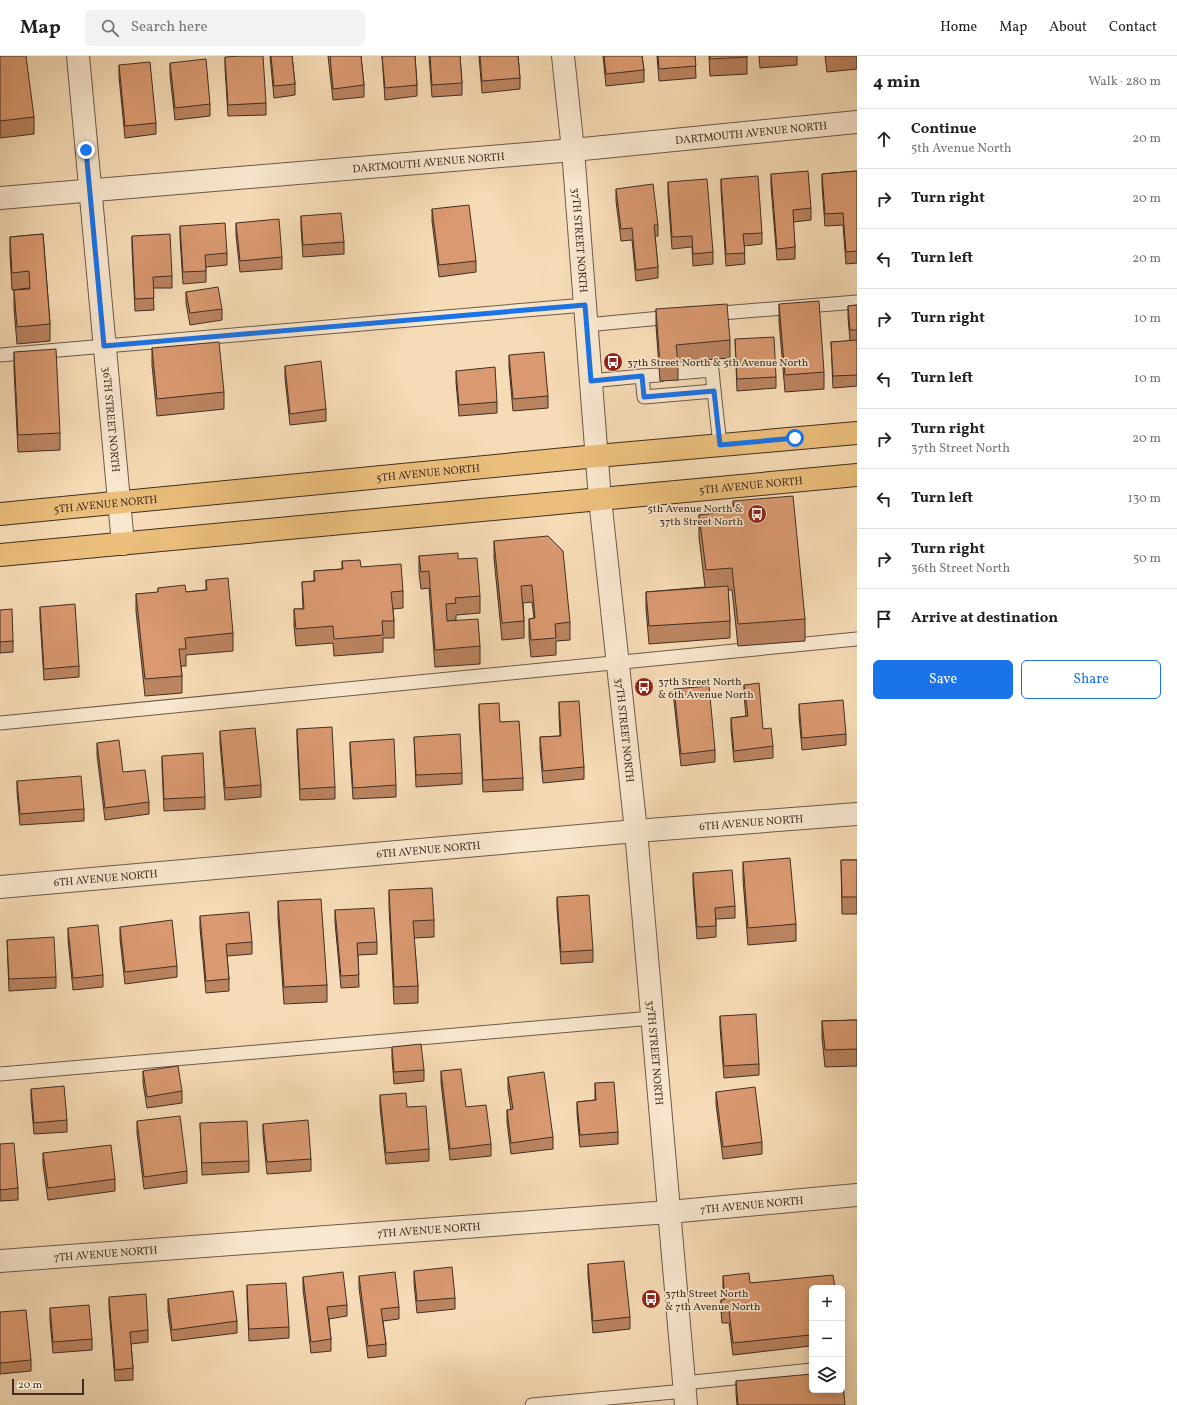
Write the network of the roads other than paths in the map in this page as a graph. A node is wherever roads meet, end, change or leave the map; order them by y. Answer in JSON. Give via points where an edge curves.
{"nodes":[{"id":1,"x":78,"y":56,"type":"edge"},
{"id":2,"x":563,"y":56,"type":"edge"},
{"id":3,"x":857,"y":122,"type":"edge"},
{"id":4,"x":572,"y":150,"type":"junction"},
{"id":5,"x":90,"y":190,"type":"junction"},
{"id":6,"x":0,"y":198,"type":"edge"},
{"id":7,"x":857,"y":302,"type":"edge"},
{"id":8,"x":586,"y":315,"type":"junction"},
{"id":9,"x":698,"y":315,"type":"edge"},
{"id":10,"x":682,"y":316,"type":"edge"},
{"id":11,"x":104,"y":346,"type":"junction"},
{"id":12,"x":0,"y":355,"type":"edge"},
{"id":13,"x":677,"y":373,"type":"edge"},
{"id":14,"x":660,"y":375,"type":"edge"},
{"id":15,"x":642,"y":376,"type":"junction"},
{"id":16,"x":591,"y":381,"type":"junction"},
{"id":17,"x":714,"y":391,"type":"junction"},
{"id":18,"x":857,"y":432,"type":"edge"},
{"id":19,"x":720,"y":445,"type":"junction"},
{"id":20,"x":597,"y":456,"type":"junction"},
{"id":21,"x":857,"y":475,"type":"edge"},
{"id":22,"x":600,"y":498,"type":"junction"},
{"id":23,"x":119,"y":502,"type":"junction"},
{"id":24,"x":0,"y":514,"type":"edge"},
{"id":25,"x":123,"y":544,"type":"junction"},
{"id":26,"x":0,"y":555,"type":"edge"},
{"id":27,"x":857,"y":639,"type":"edge"},
{"id":28,"x":618,"y":662,"type":"junction"},
{"id":29,"x":0,"y":723,"type":"edge"},
{"id":30,"x":857,"y":814,"type":"edge"},
{"id":31,"x":636,"y":831,"type":"junction"},
{"id":32,"x":0,"y":887,"type":"edge"},
{"id":33,"x":652,"y":1018,"type":"junction"},
{"id":34,"x":0,"y":1074,"type":"edge"},
{"id":35,"x":857,"y":1195,"type":"edge"},
{"id":36,"x":669,"y":1212,"type":"junction"},
{"id":37,"x":0,"y":1261,"type":"edge"},
{"id":38,"x":809,"y":1371,"type":"edge"},
{"id":39,"x":685,"y":1393,"type":"edge"},
{"id":40,"x":532,"y":1405,"type":"edge"}],
"edges":[{"from":1,"to":5,"type":"street","name":"36TH STREET NORTH"},
{"from":2,"to":4,"type":"street","name":"37TH STREET NORTH"},
{"from":3,"to":4,"type":"street","name":"DARTMOUTH AVENUE NORTH"},
{"from":4,"to":5,"type":"street","name":"DARTMOUTH AVENUE NORTH"},
{"from":4,"to":8,"type":"street","name":"37TH STREET NORTH"},
{"from":5,"to":6,"type":"street","name":"DARTMOUTH AVENUE NORTH"},
{"from":5,"to":11,"type":"street","name":"36TH STREET NORTH"},
{"from":7,"to":9,"type":"lane"},
{"from":8,"to":10,"type":"lane"},
{"from":8,"to":11,"type":"lane"},
{"from":8,"to":16,"type":"street","name":"37TH STREET NORTH"},
{"from":11,"to":12,"type":"lane"},
{"from":11,"to":23,"type":"street","name":"36TH STREET NORTH"},
{"from":13,"to":17,"type":"lane","via":[[712,370]]},
{"from":14,"to":15,"type":"lane"},
{"from":15,"to":16,"type":"lane"},
{"from":15,"to":17,"type":"lane","via":[[644,397]]},
{"from":16,"to":20,"type":"street","name":"37TH STREET NORTH"},
{"from":17,"to":19,"type":"lane"},
{"from":18,"to":19,"type":"main road","name":"5TH AVENUE NORTH"},
{"from":19,"to":20,"type":"main road","name":"5TH AVENUE NORTH"},
{"from":20,"to":22,"type":"street","name":"37TH STREET NORTH"},
{"from":20,"to":23,"type":"main road","name":"5TH AVENUE NORTH"},
{"from":21,"to":22,"type":"main road","name":"5TH AVENUE NORTH"},
{"from":22,"to":25,"type":"main road","name":"5TH AVENUE NORTH"},
{"from":22,"to":28,"type":"street","name":"37TH STREET NORTH"},
{"from":23,"to":24,"type":"main road","name":"5TH AVENUE NORTH"},
{"from":23,"to":25,"type":"street","name":"36TH STREET NORTH"},
{"from":25,"to":26,"type":"main road","name":"5TH AVENUE NORTH"},
{"from":27,"to":28,"type":"lane"},
{"from":28,"to":29,"type":"lane"},
{"from":28,"to":31,"type":"street","name":"37TH STREET NORTH"},
{"from":30,"to":31,"type":"street","name":"6TH AVENUE NORTH"},
{"from":31,"to":32,"type":"street","name":"6TH AVENUE NORTH"},
{"from":31,"to":33,"type":"street","name":"37TH STREET NORTH"},
{"from":33,"to":34,"type":"lane"},
{"from":33,"to":36,"type":"street","name":"37TH STREET NORTH"},
{"from":35,"to":36,"type":"street","name":"7TH AVENUE NORTH"},
{"from":36,"to":37,"type":"street","name":"7TH AVENUE NORTH"},
{"from":36,"to":39,"type":"street","name":"37TH STREET NORTH"},
{"from":38,"to":39,"type":"lane"},
{"from":39,"to":40,"type":"lane"}]}
